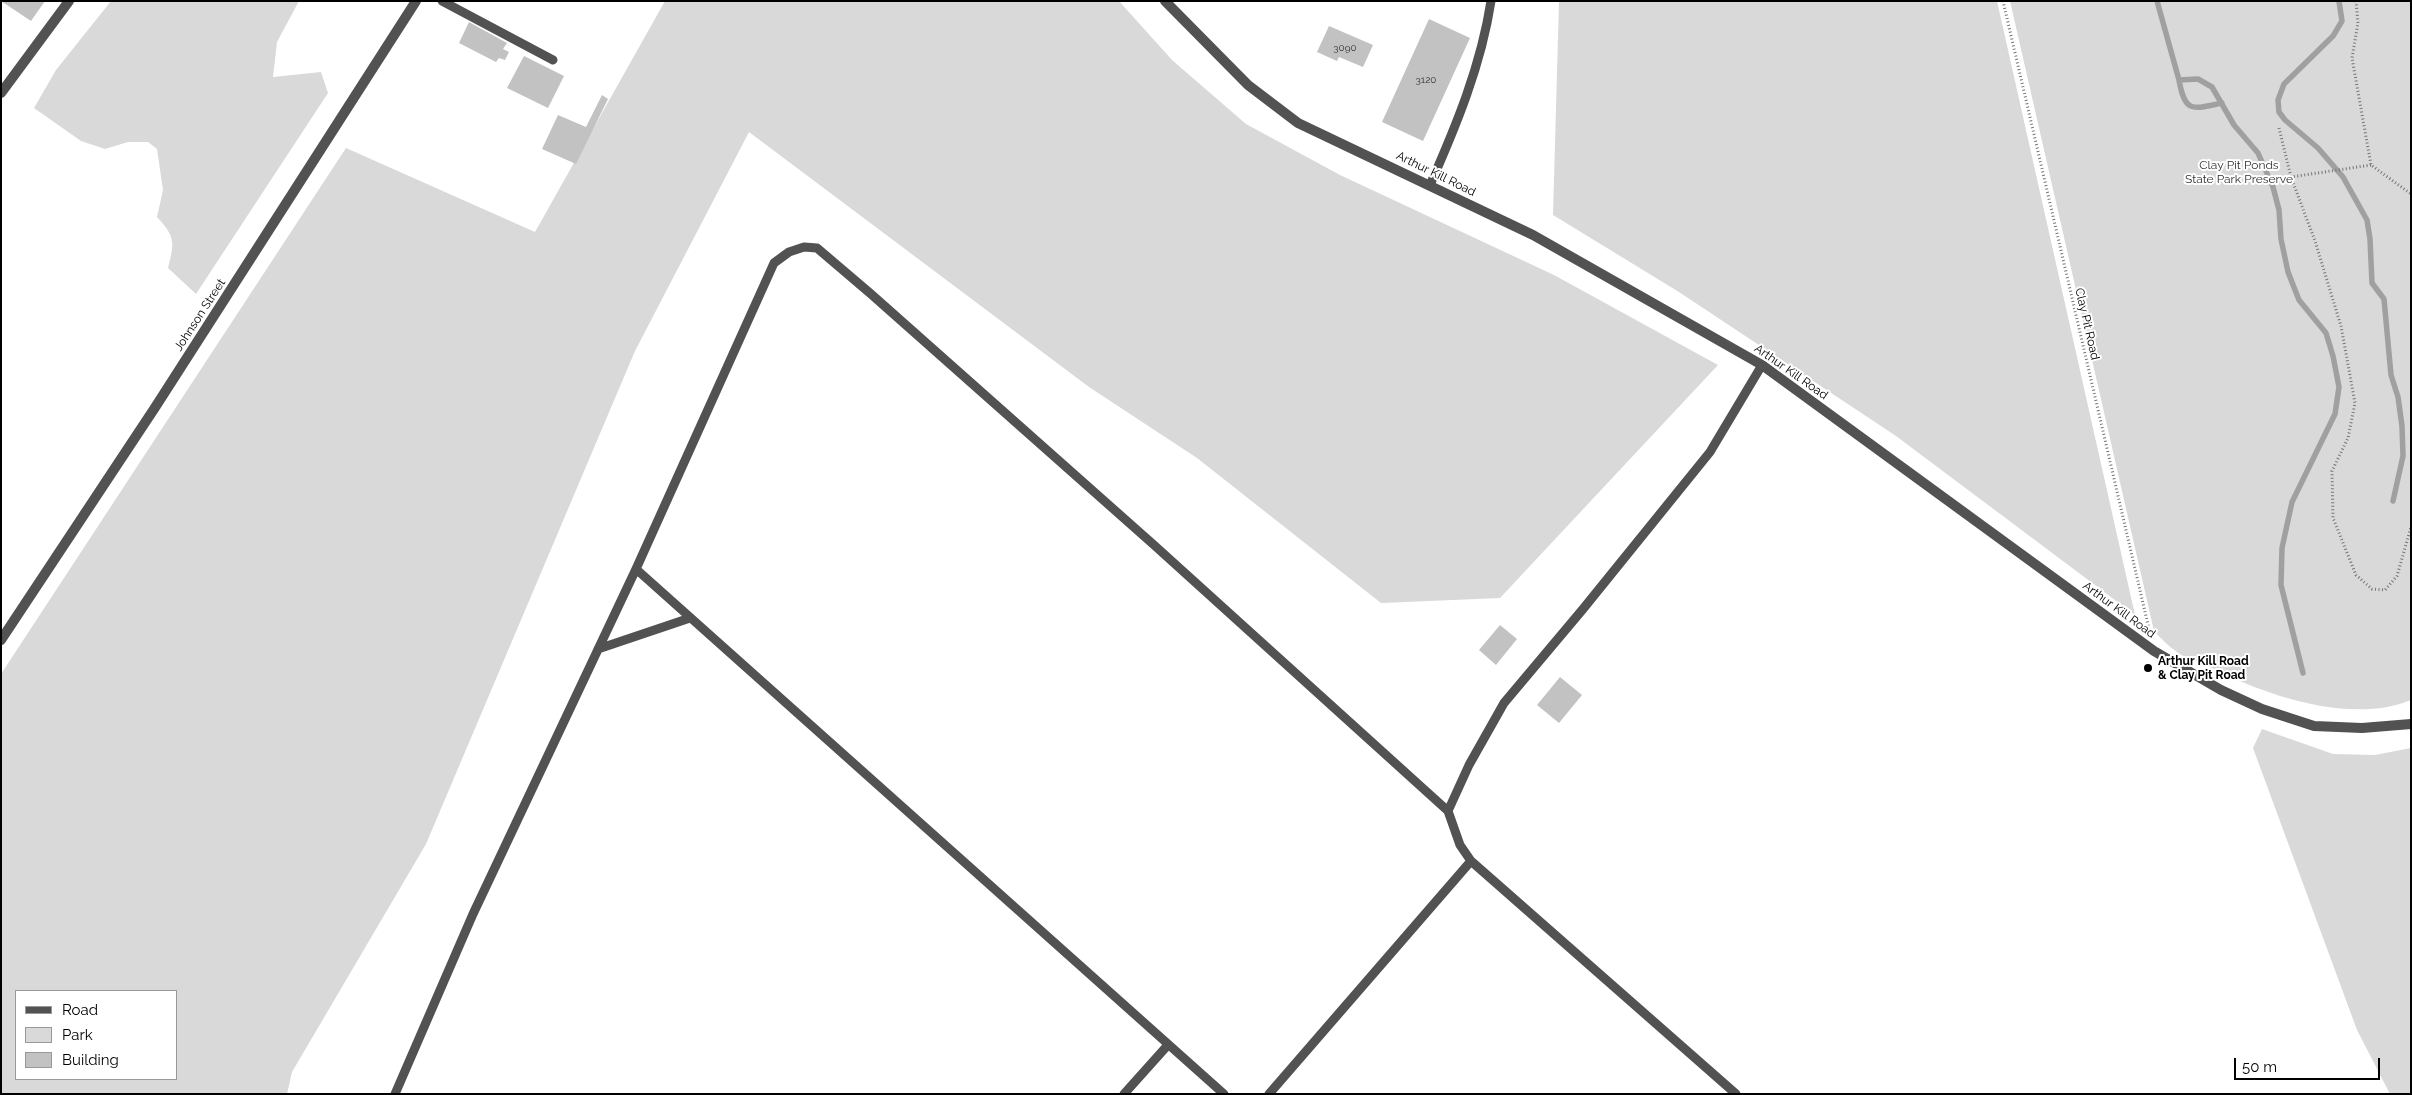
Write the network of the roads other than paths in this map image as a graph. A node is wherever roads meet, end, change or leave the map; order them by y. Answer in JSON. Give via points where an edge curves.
{"nodes":[{"id":1,"x":69,"y":1,"type":"edge"},
{"id":2,"x":416,"y":1,"type":"edge"},
{"id":3,"x":442,"y":1,"type":"edge"},
{"id":4,"x":1165,"y":1,"type":"edge"},
{"id":5,"x":1491,"y":1,"type":"edge"},
{"id":6,"x":553,"y":60,"type":"dead end"},
{"id":7,"x":1,"y":93,"type":"edge"},
{"id":8,"x":1430,"y":185,"type":"junction"},
{"id":9,"x":1762,"y":365,"type":"junction"},
{"id":10,"x":636,"y":569,"type":"junction"},
{"id":11,"x":690,"y":618,"type":"junction"},
{"id":12,"x":1,"y":640,"type":"edge"},
{"id":13,"x":598,"y":649,"type":"junction"},
{"id":14,"x":2411,"y":724,"type":"edge"},
{"id":15,"x":1448,"y":811,"type":"junction"},
{"id":16,"x":1470,"y":861,"type":"junction"},
{"id":17,"x":1167,"y":1046,"type":"junction"},
{"id":18,"x":395,"y":1094,"type":"edge"},
{"id":19,"x":1124,"y":1094,"type":"edge"},
{"id":20,"x":1224,"y":1094,"type":"edge"},
{"id":21,"x":1270,"y":1094,"type":"edge"},
{"id":22,"x":1736,"y":1094,"type":"edge"}],
"edges":[{"from":1,"to":7,"type":"street"},
{"from":2,"to":12,"type":"street","name":"Johnson Street","via":[[156,406]]},
{"from":3,"to":6,"type":"lane"},
{"from":4,"to":8,"type":"street","name":"Arthur Kill Road","via":[[1248,85],[1298,123]]},
{"from":5,"to":8,"type":"lane","via":[[1470,87]]},
{"from":8,"to":9,"type":"street","name":"Arthur Kill Road","via":[[1533,235]]},
{"from":9,"to":14,"type":"street","name":"Arthur Kill Road","via":[[2154,651],[2221,690],[2314,726],[2362,728]]},
{"from":9,"to":15,"type":"lane","via":[[1710,452],[1504,703],[1469,765]]},
{"from":10,"to":11,"type":"lane"},
{"from":10,"to":13,"type":"lane"},
{"from":10,"to":15,"type":"lane","via":[[774,263],[789,252],[804,247],[817,248],[1154,545]]},
{"from":11,"to":13,"type":"lane"},
{"from":11,"to":17,"type":"lane","via":[[1068,953]]},
{"from":13,"to":18,"type":"lane","via":[[473,914]]},
{"from":15,"to":16,"type":"lane","via":[[1460,845]]},
{"from":16,"to":21,"type":"lane"},
{"from":16,"to":22,"type":"lane"},
{"from":17,"to":19,"type":"lane"},
{"from":17,"to":20,"type":"lane"}]}
